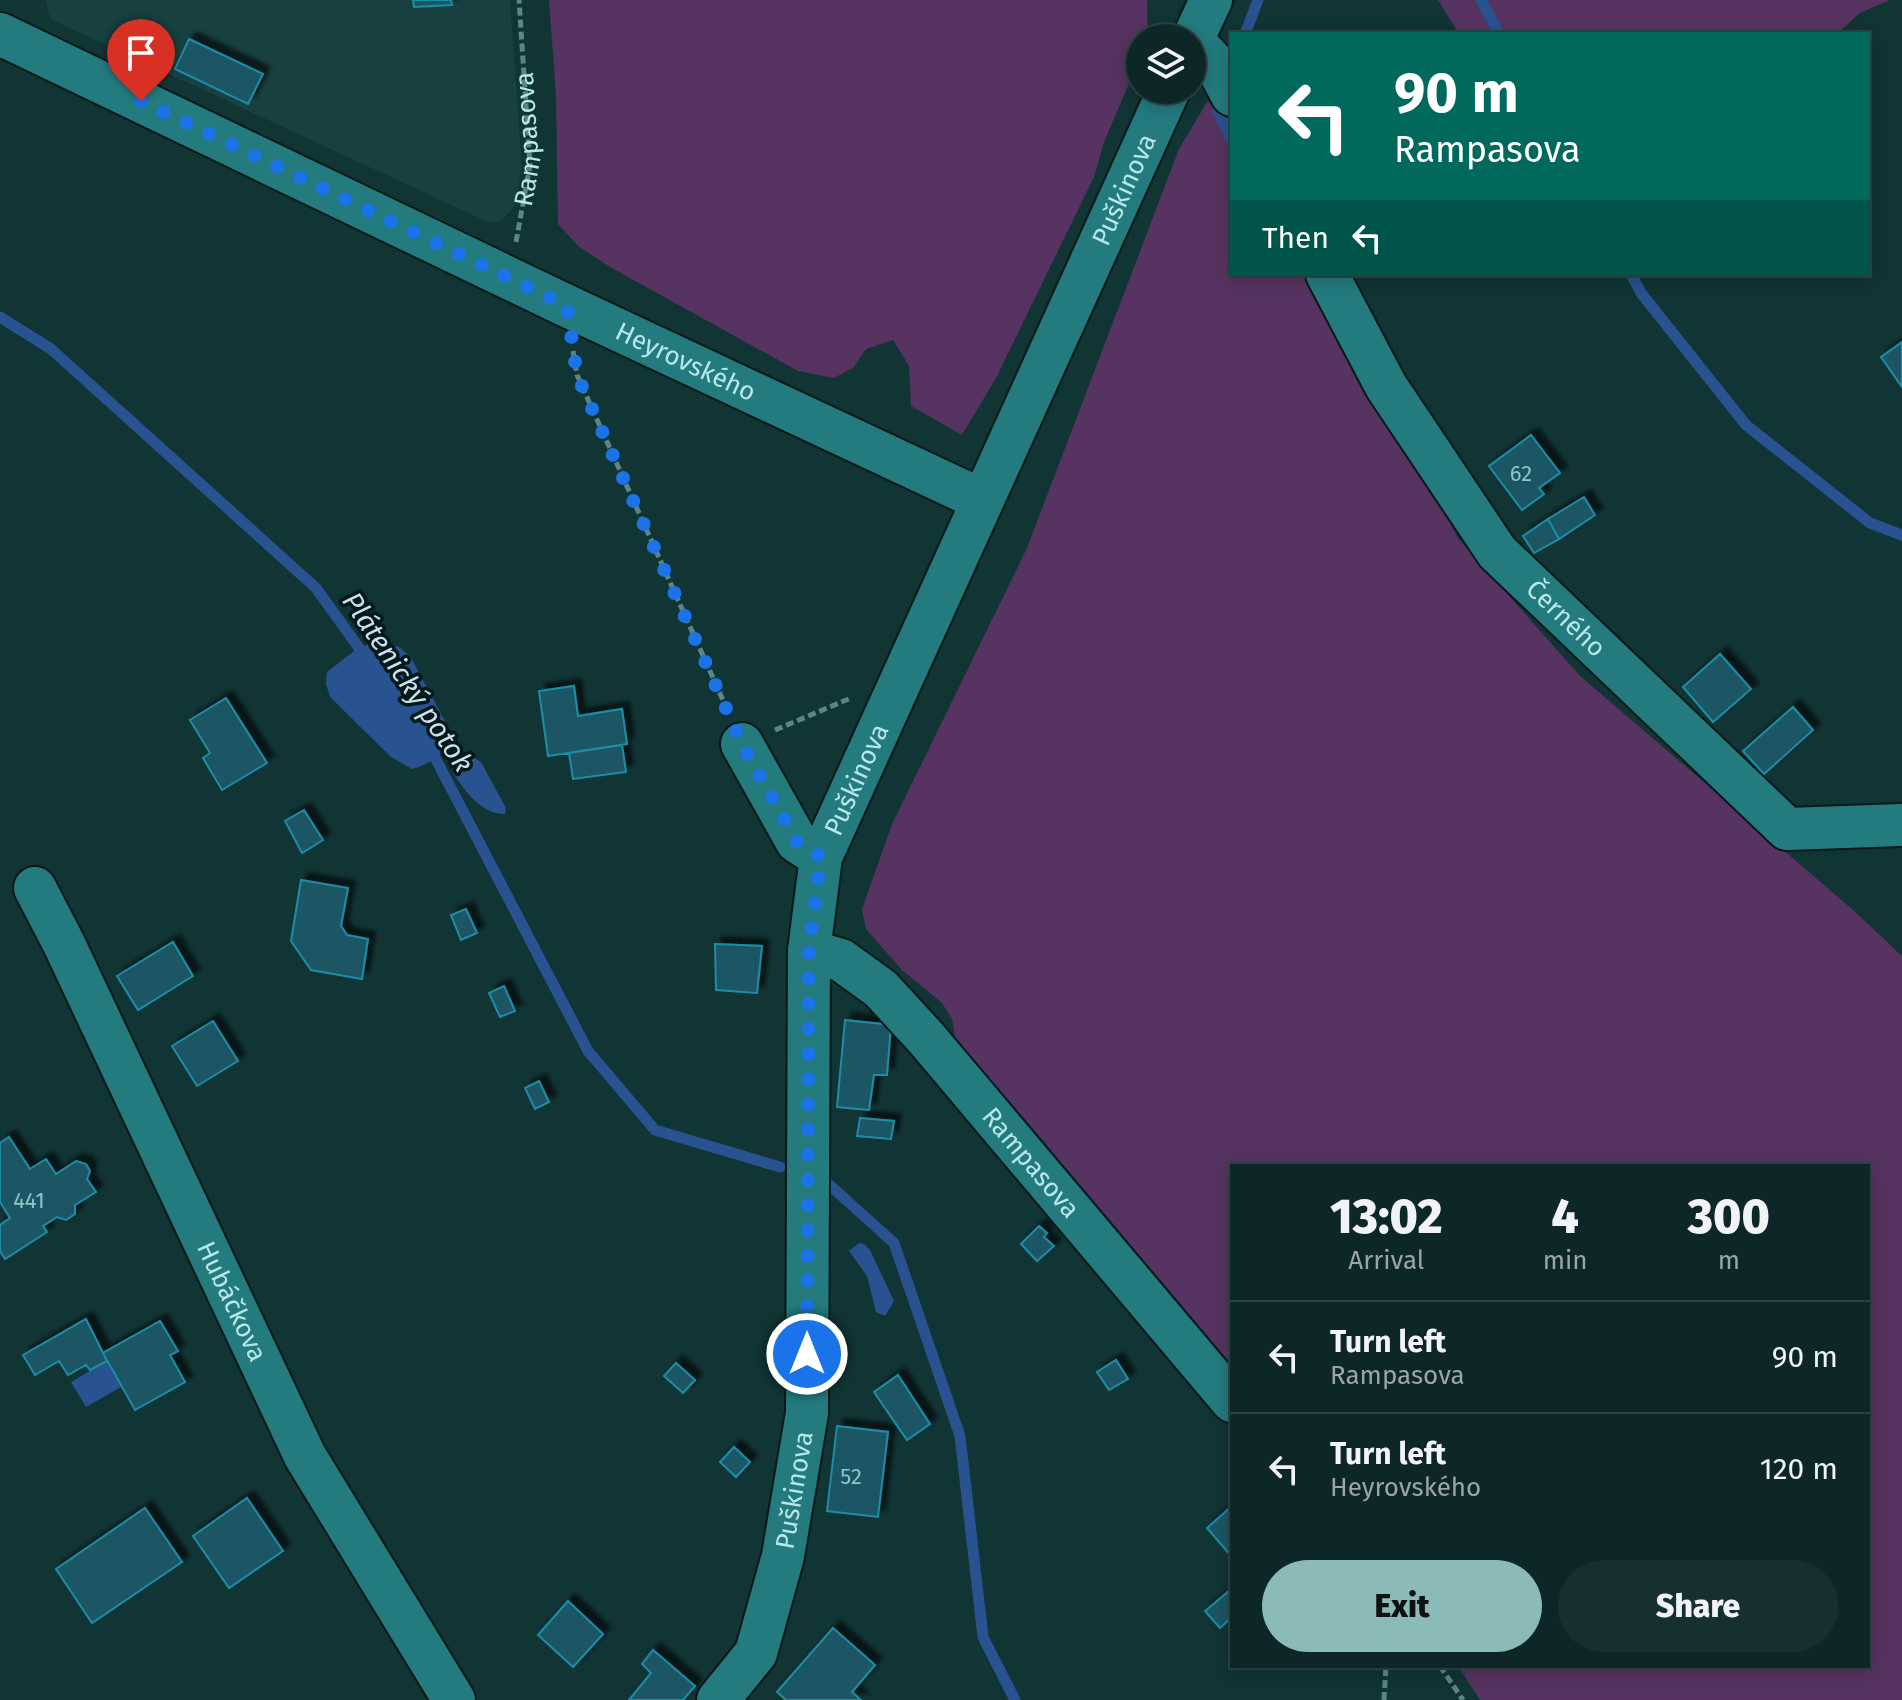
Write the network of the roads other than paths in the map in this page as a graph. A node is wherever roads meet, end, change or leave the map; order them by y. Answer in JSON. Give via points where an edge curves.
{"nodes":[{"id":1,"x":1211,"y":0,"type":"edge"},
{"id":2,"x":1200,"y":24,"type":"edge"},
{"id":3,"x":0,"y":34,"type":"edge"},
{"id":4,"x":1206,"y":55,"type":"edge"},
{"id":5,"x":1230,"y":91,"type":"edge"},
{"id":6,"x":1163,"y":104,"type":"edge"},
{"id":7,"x":1328,"y":276,"type":"edge"},
{"id":8,"x":982,"y":500,"type":"junction"},
{"id":9,"x":742,"y":744,"type":"road end"},
{"id":10,"x":1902,"y":825,"type":"edge"},
{"id":11,"x":821,"y":857,"type":"junction"},
{"id":12,"x":35,"y":888,"type":"dead end"},
{"id":13,"x":809,"y":951,"type":"junction"},
{"id":14,"x":1230,"y":1399,"type":"edge"},
{"id":15,"x":454,"y":1700,"type":"edge"},
{"id":16,"x":718,"y":1700,"type":"edge"}],
"edges":[{"from":1,"to":2,"type":"street"},
{"from":3,"to":8,"type":"street","name":"Heyrovského"},
{"from":4,"to":5,"type":"street"},
{"from":6,"to":8,"type":"street","name":"Puškinova"},
{"from":7,"to":10,"type":"street","name":"Černého","via":[[1386,386],[1497,552],[1787,829]]},
{"from":8,"to":11,"type":"street","name":"Puškinova"},
{"from":9,"to":11,"type":"street","via":[[797,842]]},
{"from":11,"to":13,"type":"street","name":"Puškinova"},
{"from":12,"to":15,"type":"street","name":"Hubáčkova","via":[[305,1456]]},
{"from":13,"to":14,"type":"street","name":"Rampasova","via":[[841,960],[881,989]]},
{"from":13,"to":16,"type":"street","name":"Puškinova","via":[[807,1413],[783,1556],[756,1653]]}]}
